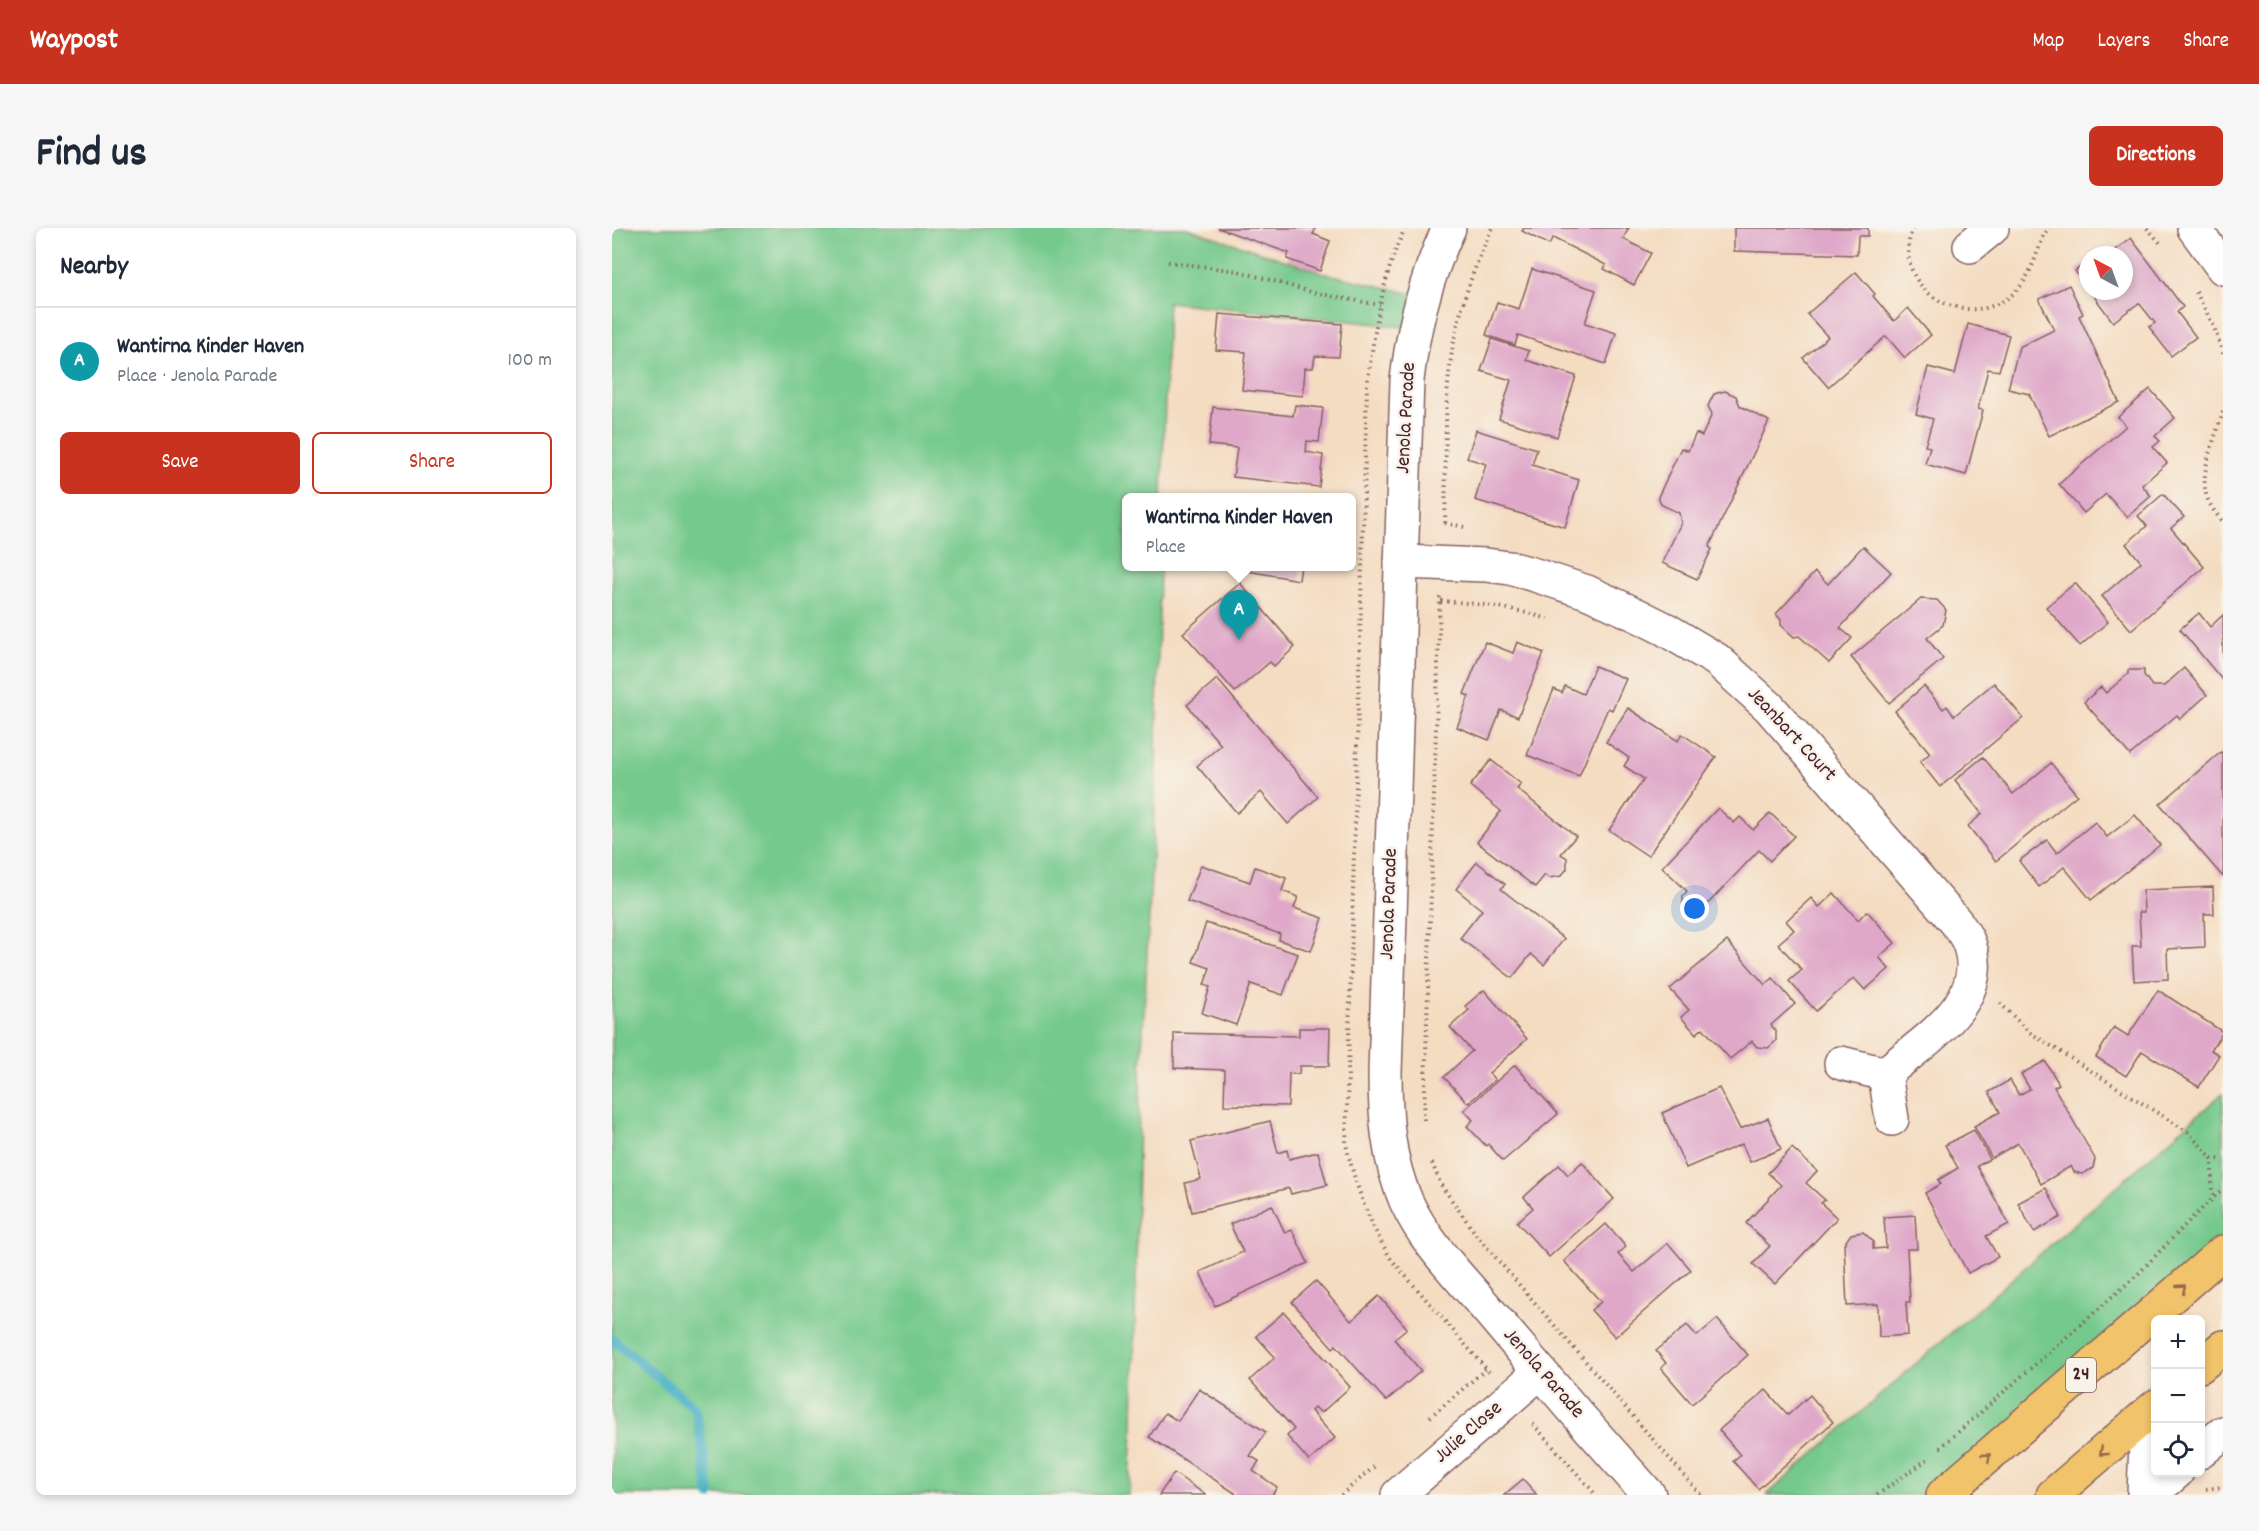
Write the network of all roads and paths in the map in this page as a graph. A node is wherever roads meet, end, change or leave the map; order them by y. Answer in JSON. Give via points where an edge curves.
{"nodes":[{"id":1,"x":1449,"y":228,"type":"edge"},
{"id":2,"x":1492,"y":228,"type":"edge"},
{"id":3,"x":2147,"y":228,"type":"edge"},
{"id":4,"x":2194,"y":228,"type":"edge"},
{"id":5,"x":2168,"y":251,"type":"dead end"},
{"id":6,"x":1168,"y":262,"type":"dead end"},
{"id":7,"x":2223,"y":268,"type":"edge"},
{"id":8,"x":2191,"y":284,"type":"dead end"},
{"id":9,"x":1380,"y":305,"type":"dead end"},
{"id":10,"x":2223,"y":354,"type":"edge"},
{"id":11,"x":2223,"y":412,"type":"edge"},
{"id":12,"x":2223,"y":522,"type":"edge"},
{"id":13,"x":1444,"y":532,"type":"dead end"},
{"id":14,"x":1401,"y":562,"type":"junction"},
{"id":15,"x":1441,"y":594,"type":"dead end"},
{"id":16,"x":1440,"y":601,"type":"junction"},
{"id":17,"x":1556,"y":621,"type":"dead end"},
{"id":18,"x":1995,"y":999,"type":"dead end"},
{"id":19,"x":1841,"y":1063,"type":"dead end"},
{"id":20,"x":1885,"y":1074,"type":"junction"},
{"id":21,"x":1892,"y":1119,"type":"dead end"},
{"id":22,"x":1425,"y":1123,"type":"dead end"},
{"id":23,"x":2212,"y":1158,"type":"junction"},
{"id":24,"x":1431,"y":1159,"type":"dead end"},
{"id":25,"x":2223,"y":1160,"type":"edge"},
{"id":26,"x":2223,"y":1189,"type":"edge"},
{"id":27,"x":2212,"y":1198,"type":"junction"},
{"id":28,"x":2222,"y":1256,"type":"edge"},
{"id":29,"x":2223,"y":1347,"type":"edge"},
{"id":30,"x":2205,"y":1362,"type":"edge"},
{"id":31,"x":1540,"y":1372,"type":"junction"},
{"id":32,"x":2151,"y":1410,"type":"edge"},
{"id":33,"x":1529,"y":1419,"type":"dead end"},
{"id":34,"x":2223,"y":1432,"type":"edge"},
{"id":35,"x":2205,"y":1448,"type":"edge"},
{"id":36,"x":2190,"y":1481,"type":"edge"},
{"id":37,"x":2223,"y":1487,"type":"edge"},
{"id":38,"x":1398,"y":1495,"type":"edge"},
{"id":39,"x":1596,"y":1495,"type":"edge"},
{"id":40,"x":1649,"y":1495,"type":"edge"},
{"id":41,"x":1701,"y":1495,"type":"edge"},
{"id":42,"x":1877,"y":1495,"type":"edge"},
{"id":43,"x":1942,"y":1495,"type":"edge"},
{"id":44,"x":2053,"y":1495,"type":"edge"},
{"id":45,"x":2144,"y":1495,"type":"edge"},
{"id":46,"x":2150,"y":1495,"type":"edge"}],
"edges":[{"from":1,"to":14,"type":"street","name":"Jenola Parade","via":[[1422,296],[1411,349]]},
{"from":2,"to":13,"type":"path","via":[[1464,298],[1454,337],[1448,395]]},
{"from":3,"to":5,"type":"path"},
{"from":4,"to":7,"type":"street"},
{"from":6,"to":9,"type":"path","via":[[1238,271]]},
{"from":8,"to":10,"type":"path","via":[[2211,319]]},
{"from":11,"to":12,"type":"path","via":[[2205,478],[2206,495]]},
{"from":14,"to":20,"type":"street","name":"Jeanbart Court","via":[[1510,568],[1587,592],[1665,629],[1717,660],[1769,706],[1968,940],[1974,961],[1972,984],[1961,1004],[1948,1021]]},
{"from":14,"to":31,"type":"street","name":"Jenola Parade","via":[[1385,1073],[1391,1156],[1406,1201],[1429,1240]]},
{"from":15,"to":16,"type":"path"},
{"from":16,"to":17,"type":"path","via":[[1487,605]]},
{"from":16,"to":22,"type":"path"},
{"from":18,"to":23,"type":"path","via":[[2029,1032],[2188,1132]]},
{"from":19,"to":20,"type":"street"},
{"from":20,"to":21,"type":"street"},
{"from":23,"to":25,"type":"path"},
{"from":23,"to":27,"type":"path"},
{"from":24,"to":41,"type":"path","via":[[1441,1185],[1478,1237]]},
{"from":26,"to":27,"type":"path"},
{"from":27,"to":42,"type":"path","via":[[2111,1298],[1925,1461]]},
{"from":43,"to":28,"type":"main road","number":"24","one_way":true},
{"from":29,"to":30,"type":"main road"},
{"from":31,"to":38,"type":"street","name":"Julie Close"},
{"from":31,"to":40,"type":"street","name":"Jenola Parade"},
{"from":32,"to":44,"type":"main road","one_way":true},
{"from":32,"to":45,"type":"street"},
{"from":33,"to":39,"type":"path"},
{"from":34,"to":35,"type":"street"},
{"from":36,"to":37,"type":"path"},
{"from":36,"to":46,"type":"street"}]}
